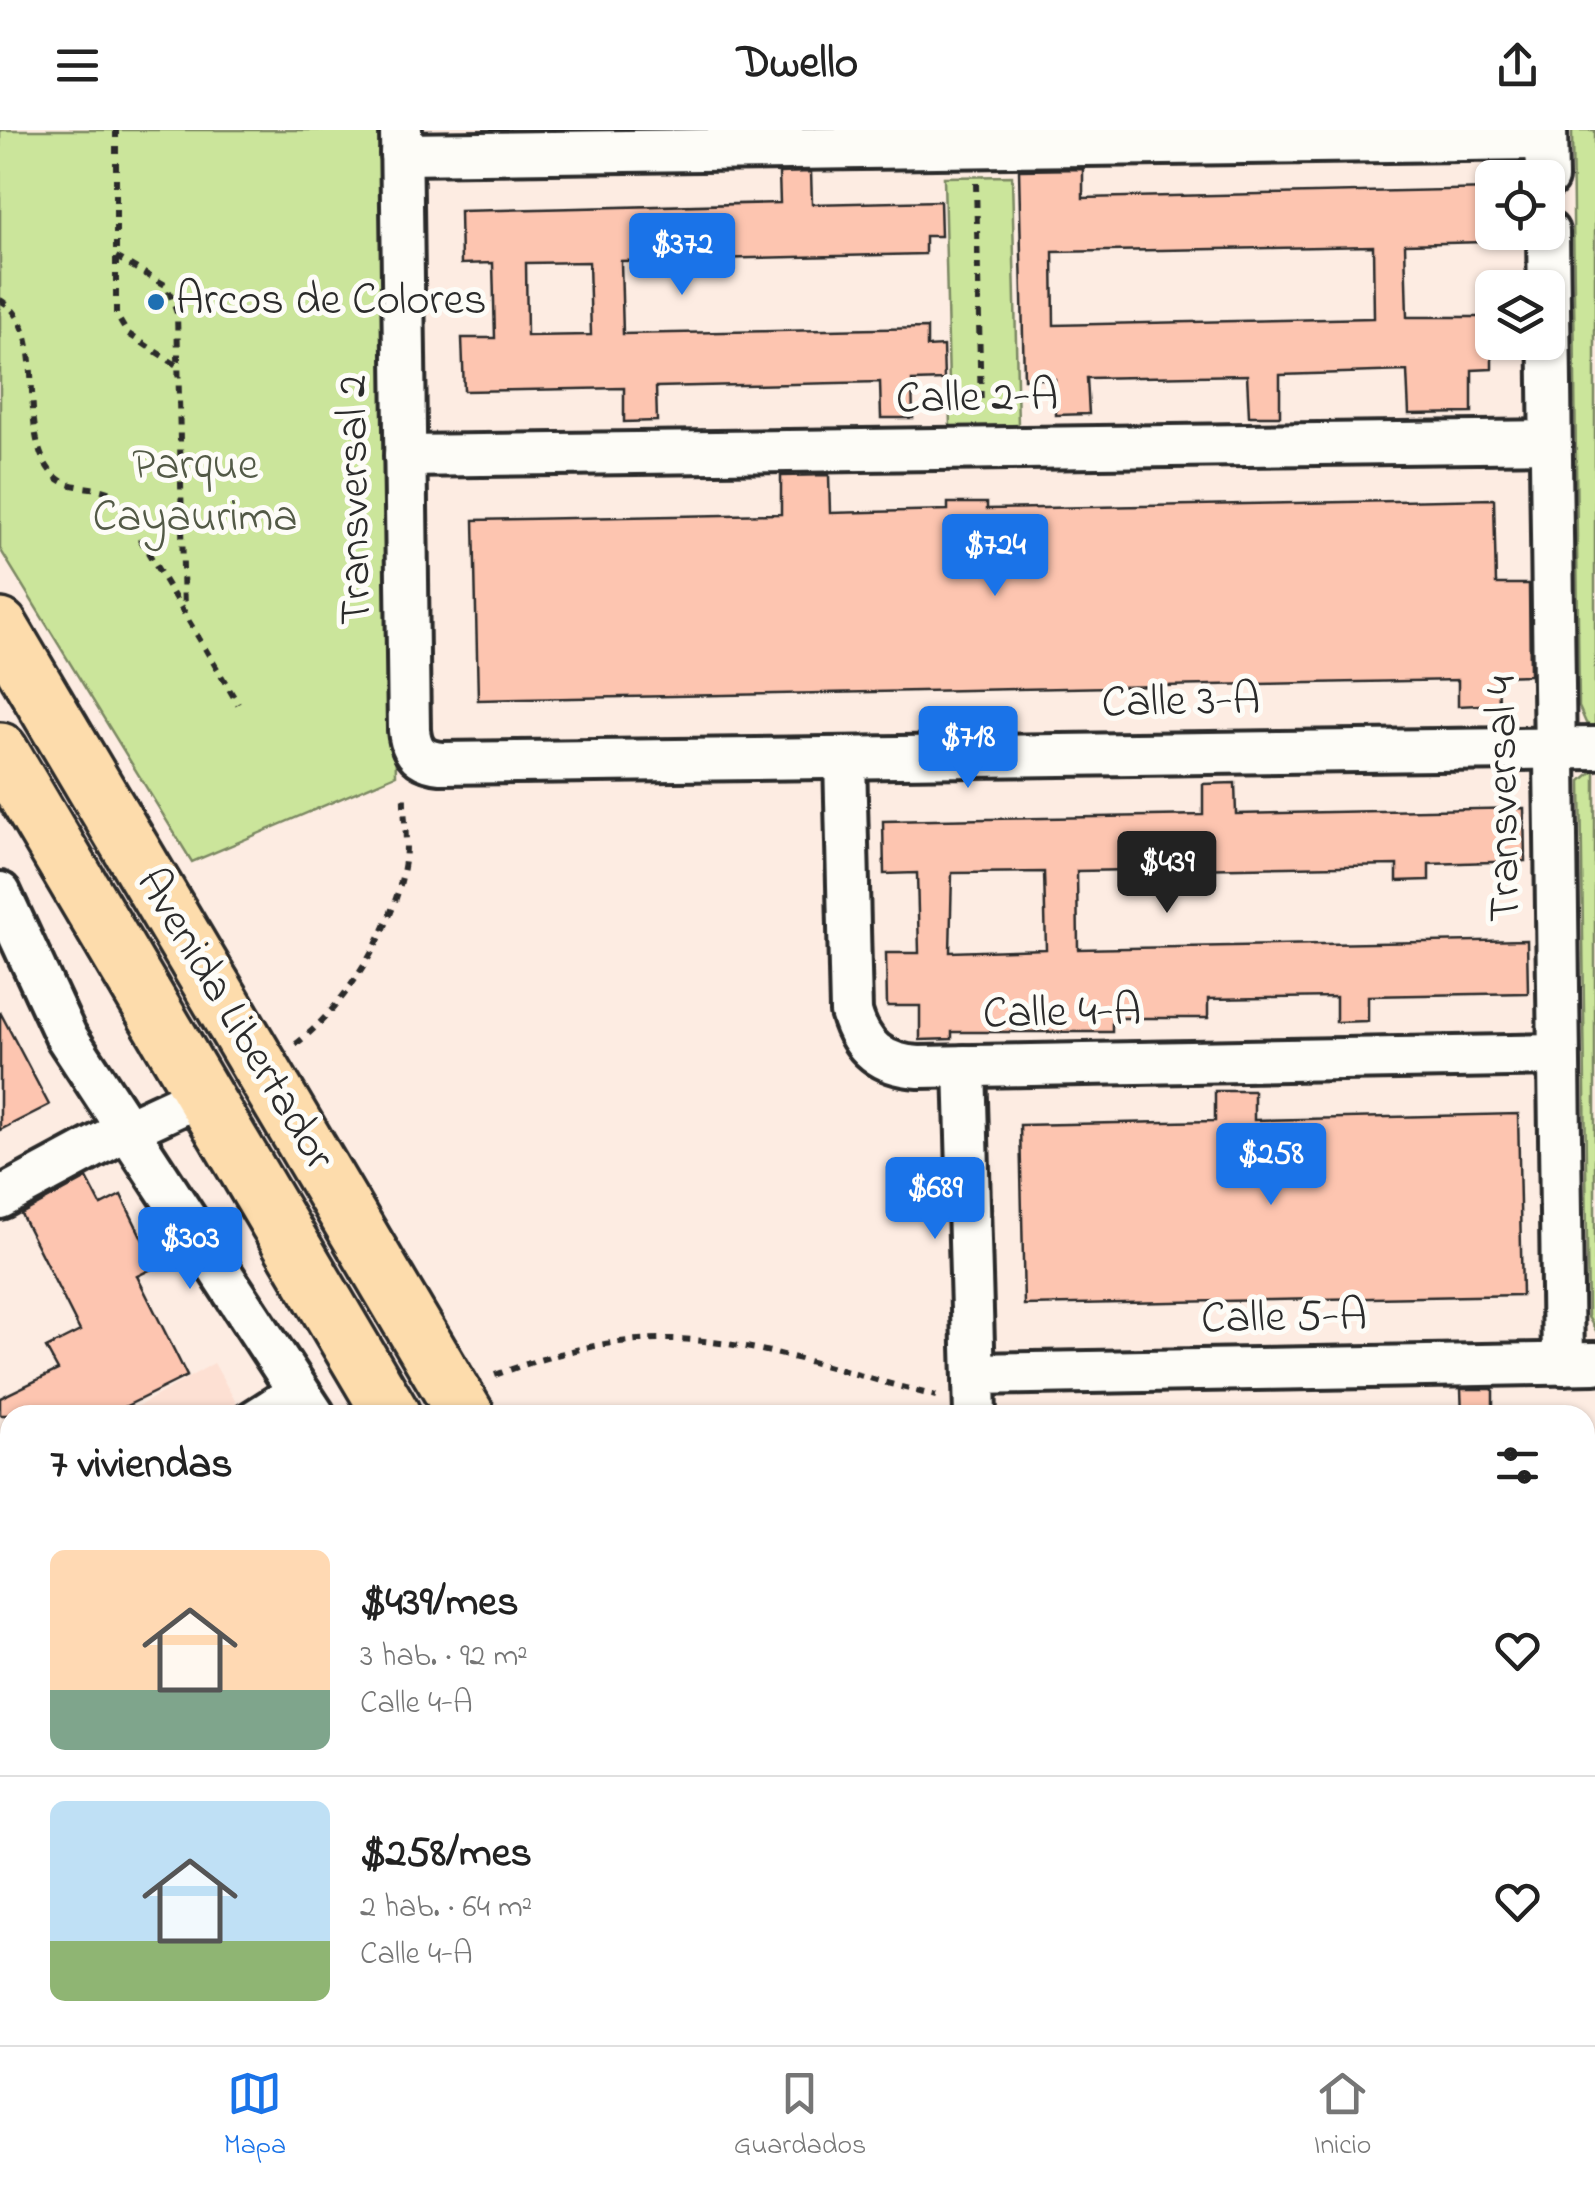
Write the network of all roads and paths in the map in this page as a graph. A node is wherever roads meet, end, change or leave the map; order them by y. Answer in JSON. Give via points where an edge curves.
{"nodes":[{"id":1,"x":116,"y":130,"type":"edge"},
{"id":2,"x":401,"y":142,"type":"edge"},
{"id":3,"x":976,"y":146,"type":"junction"},
{"id":4,"x":1546,"y":149,"type":"edge"},
{"id":5,"x":1548,"y":250,"type":"edge"},
{"id":6,"x":116,"y":257,"type":"junction"},
{"id":7,"x":0,"y":300,"type":"edge"},
{"id":8,"x":179,"y":366,"type":"junction"},
{"id":9,"x":1550,"y":441,"type":"junction"},
{"id":10,"x":982,"y":449,"type":"junction"},
{"id":11,"x":405,"y":456,"type":"junction"},
{"id":12,"x":184,"y":613,"type":"junction"},
{"id":13,"x":0,"y":627,"type":"edge"},
{"id":14,"x":238,"y":704,"type":"dead end"},
{"id":15,"x":1554,"y":748,"type":"junction"},
{"id":16,"x":1595,"y":748,"type":"edge"},
{"id":17,"x":413,"y":749,"type":"junction"},
{"id":18,"x":0,"y":750,"type":"edge"},
{"id":19,"x":845,"y":758,"type":"junction"},
{"id":20,"x":0,"y":893,"type":"edge"},
{"id":21,"x":1558,"y":1055,"type":"junction"},
{"id":22,"x":966,"y":1066,"type":"junction"},
{"id":23,"x":262,"y":1068,"type":"junction"},
{"id":24,"x":204,"y":1094,"type":"junction"},
{"id":25,"x":126,"y":1130,"type":"junction"},
{"id":26,"x":0,"y":1198,"type":"edge"},
{"id":27,"x":1579,"y":1364,"type":"edge"},
{"id":28,"x":975,"y":1398,"type":"edge"},
{"id":29,"x":304,"y":1400,"type":"edge"},
{"id":30,"x":459,"y":1403,"type":"edge"},
{"id":31,"x":386,"y":1405,"type":"edge"}],
"edges":[{"from":1,"to":6,"type":"path"},
{"from":2,"to":3,"type":"street"},
{"from":2,"to":11,"type":"street","name":"Transversal 2"},
{"from":3,"to":4,"type":"street"},
{"from":3,"to":10,"type":"path"},
{"from":5,"to":9,"type":"street","name":"Transversal 4"},
{"from":6,"to":8,"type":"path","via":[[170,291],[178,313]]},
{"from":6,"to":8,"type":"path","via":[[121,328]]},
{"from":7,"to":12,"type":"path","via":[[16,313],[24,334],[36,428],[49,469],[60,480],[114,495]]},
{"from":8,"to":12,"type":"path"},
{"from":9,"to":10,"type":"street","name":"Calle 2-A"},
{"from":9,"to":15,"type":"street","name":"Transversal 4"},
{"from":10,"to":11,"type":"street","name":"Calle 2-A"},
{"from":11,"to":17,"type":"street","name":"Transversal 2"},
{"from":12,"to":14,"type":"path"},
{"from":13,"to":23,"type":"main road","name":"Avenida Libertador"},
{"from":15,"to":16,"type":"street","name":"Calle 3-A"},
{"from":15,"to":19,"type":"street","name":"Calle 3-A"},
{"from":15,"to":21,"type":"street","name":"Transversal 4"},
{"from":17,"to":19,"type":"street","name":"Calle 3-A","via":[[441,763]]},
{"from":17,"to":23,"type":"path","via":[[405,776],[405,858],[386,924],[370,957],[333,1003],[301,1040]]},
{"from":18,"to":24,"type":"main road","name":"Avenida Libertador"},
{"from":19,"to":22,"type":"street","name":"Calle 4-A","via":[[849,992],[856,1031],[888,1062]]},
{"from":20,"to":25,"type":"street","via":[[66,1036]]},
{"from":21,"to":22,"type":"street","name":"Calle 4-A"},
{"from":21,"to":27,"type":"street","name":"Transversal 4"},
{"from":22,"to":28,"type":"street"},
{"from":23,"to":24,"type":"main road"},
{"from":23,"to":30,"type":"main road","name":"Avenida Libertador"},
{"from":24,"to":25,"type":"street"},
{"from":24,"to":31,"type":"main road","name":"Avenida Libertador"},
{"from":25,"to":26,"type":"street"},
{"from":25,"to":29,"type":"street"},
{"from":27,"to":28,"type":"street","name":"Calle 5-A"},
{"from":28,"to":30,"type":"path","via":[[740,1347],[631,1340],[557,1352]]}]}
